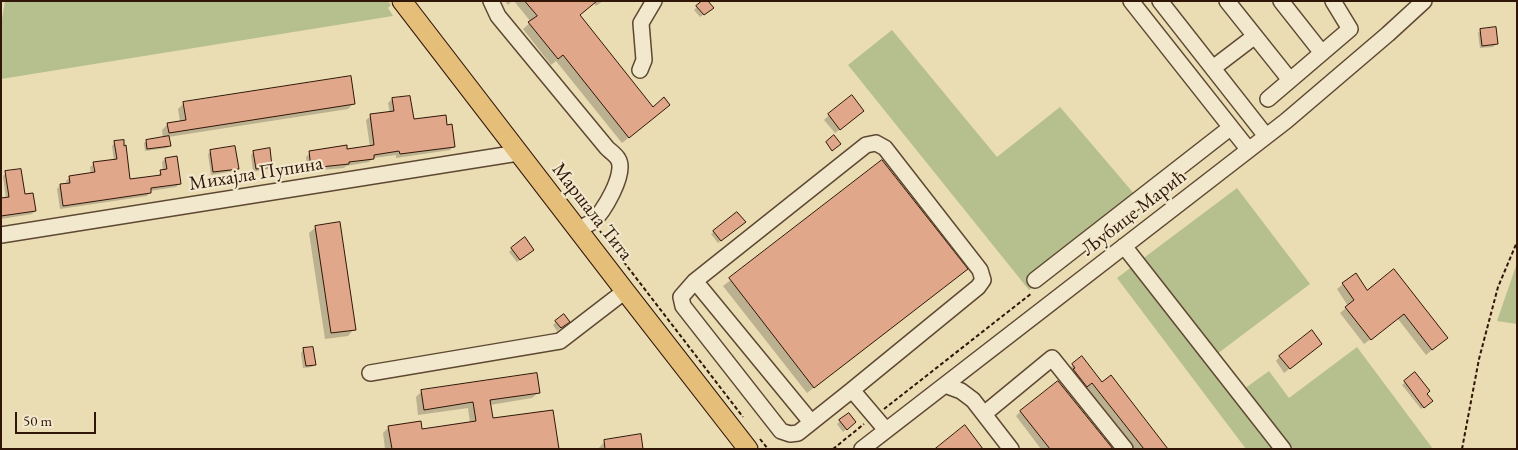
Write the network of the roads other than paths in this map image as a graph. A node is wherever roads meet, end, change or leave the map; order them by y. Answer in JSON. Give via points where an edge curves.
{"nodes":[{"id":1,"x":402,"y":1,"type":"edge"},
{"id":2,"x":491,"y":1,"type":"edge"},
{"id":3,"x":654,"y":1,"type":"edge"},
{"id":4,"x":1131,"y":1,"type":"edge"},
{"id":5,"x":1160,"y":1,"type":"edge"},
{"id":6,"x":1226,"y":1,"type":"edge"},
{"id":7,"x":1281,"y":1,"type":"edge"},
{"id":8,"x":1333,"y":1,"type":"edge"},
{"id":9,"x":1424,"y":1,"type":"edge"},
{"id":10,"x":1142,"y":14,"type":"junction"},
{"id":11,"x":1255,"y":36,"type":"junction"},
{"id":12,"x":1322,"y":53,"type":"junction"},
{"id":13,"x":1213,"y":68,"type":"junction"},
{"id":14,"x":640,"y":70,"type":"dead end"},
{"id":15,"x":1290,"y":80,"type":"junction"},
{"id":16,"x":1268,"y":99,"type":"dead end"},
{"id":17,"x":1230,"y":128,"type":"junction"},
{"id":18,"x":1266,"y":136,"type":"junction"},
{"id":19,"x":1248,"y":150,"type":"junction"},
{"id":20,"x":518,"y":153,"type":"junction"},
{"id":21,"x":585,"y":226,"type":"junction"},
{"id":22,"x":1,"y":235,"type":"edge"},
{"id":23,"x":1124,"y":246,"type":"junction"},
{"id":24,"x":695,"y":281,"type":"junction"},
{"id":25,"x":1037,"y":284,"type":"road end"},
{"id":26,"x":625,"y":291,"type":"junction"},
{"id":27,"x":370,"y":373,"type":"dead end"},
{"id":28,"x":945,"y":384,"type":"junction"},
{"id":29,"x":852,"y":390,"type":"junction"},
{"id":30,"x":984,"y":414,"type":"junction"},
{"id":31,"x":811,"y":422,"type":"junction"},
{"id":32,"x":886,"y":430,"type":"junction"},
{"id":33,"x":752,"y":441,"type":"edge"},
{"id":34,"x":862,"y":449,"type":"edge"},
{"id":35,"x":1011,"y":449,"type":"edge"},
{"id":36,"x":1125,"y":449,"type":"edge"},
{"id":37,"x":1283,"y":449,"type":"edge"}],
"edges":[{"from":1,"to":20,"type":"main road","name":"Маршала Тита"},
{"from":2,"to":21,"type":"street","via":[[498,16],[619,160],[618,180],[604,208]]},
{"from":3,"to":14,"type":"street","via":[[641,23],[644,60]]},
{"from":4,"to":10,"type":"street"},
{"from":5,"to":10,"type":"street"},
{"from":5,"to":13,"type":"street"},
{"from":6,"to":11,"type":"street"},
{"from":7,"to":12,"type":"street"},
{"from":8,"to":12,"type":"street","via":[[1350,29]]},
{"from":9,"to":18,"type":"street","name":"Љубице Марић"},
{"from":10,"to":17,"type":"street"},
{"from":11,"to":13,"type":"street"},
{"from":11,"to":15,"type":"street"},
{"from":12,"to":15,"type":"street"},
{"from":13,"to":18,"type":"street"},
{"from":15,"to":16,"type":"street"},
{"from":17,"to":19,"type":"street"},
{"from":17,"to":25,"type":"street"},
{"from":18,"to":19,"type":"street","name":"Љубице Марић"},
{"from":19,"to":23,"type":"street","name":"Љубице Марић"},
{"from":20,"to":21,"type":"main road","name":"Маршала Тита"},
{"from":20,"to":22,"type":"street","name":"Михајла Пупина"},
{"from":21,"to":26,"type":"main road","name":"Маршала Тита"},
{"from":23,"to":28,"type":"street","name":"Љубице Марић"},
{"from":23,"to":37,"type":"street"},
{"from":24,"to":29,"type":"street","via":[[866,145],[876,143],[885,148],[980,270],[983,280]]},
{"from":24,"to":31,"type":"street"},
{"from":24,"to":31,"type":"street","via":[[681,297],[683,306],[781,431],[798,432]]},
{"from":26,"to":27,"type":"street","via":[[560,341]]},
{"from":26,"to":33,"type":"main road","name":"Маршала Тита"},
{"from":28,"to":30,"type":"street","via":[[973,400]]},
{"from":28,"to":32,"type":"street","name":"Љубице Марић"},
{"from":29,"to":31,"type":"street"},
{"from":29,"to":32,"type":"street"},
{"from":30,"to":35,"type":"street"},
{"from":30,"to":36,"type":"street","via":[[1052,358]]},
{"from":32,"to":34,"type":"street","name":"Љубице Марић"}]}
